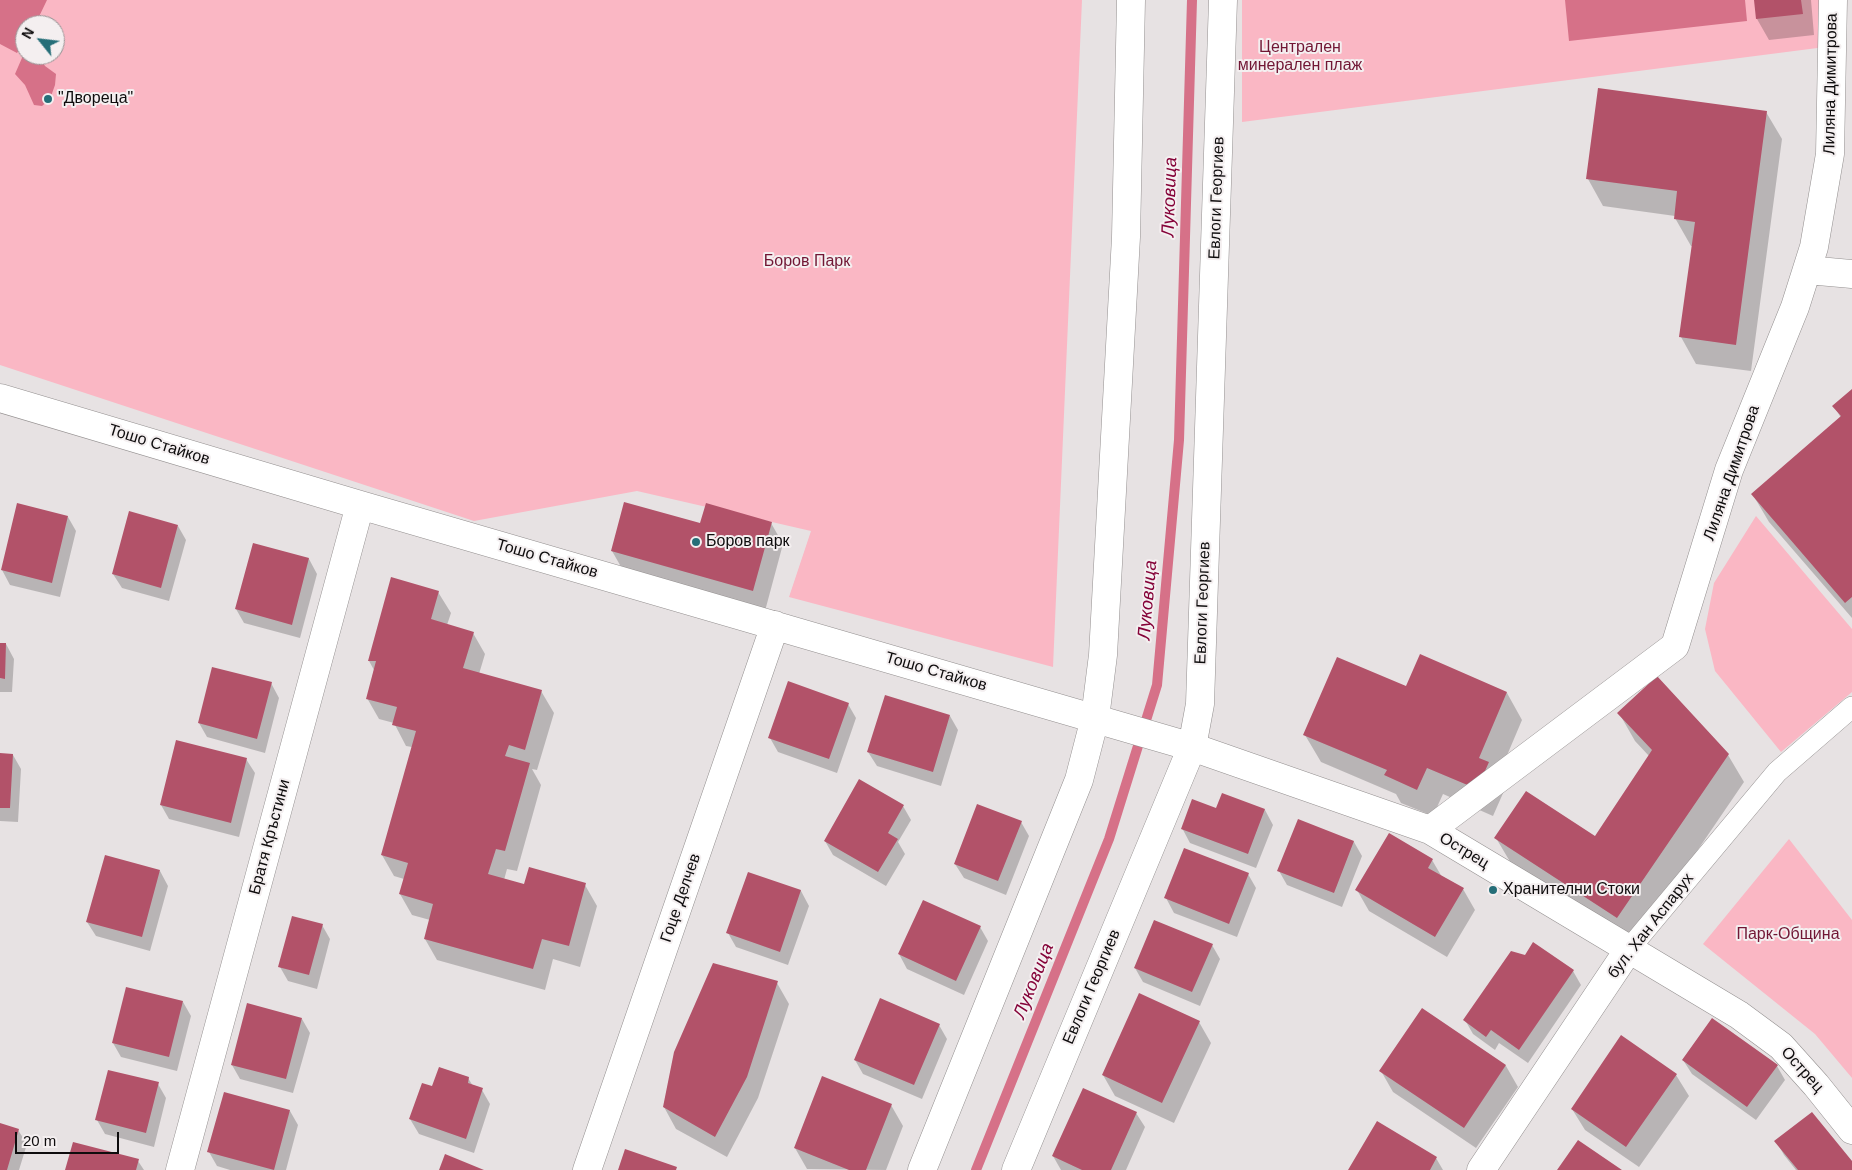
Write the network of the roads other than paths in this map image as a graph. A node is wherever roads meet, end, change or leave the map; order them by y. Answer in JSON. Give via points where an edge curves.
{"nodes":[{"id":1,"x":1131,"y":0,"type":"edge"},
{"id":2,"x":1223,"y":0,"type":"edge"},
{"id":3,"x":1833,"y":0,"type":"edge"},
{"id":4,"x":1807,"y":270,"type":"junction"},
{"id":5,"x":1852,"y":274,"type":"edge"},
{"id":6,"x":0,"y":398,"type":"edge"},
{"id":7,"x":360,"y":505,"type":"junction"},
{"id":8,"x":775,"y":625,"type":"junction"},
{"id":9,"x":1852,"y":707,"type":"edge"},
{"id":10,"x":1095,"y":718,"type":"junction"},
{"id":11,"x":1192,"y":747,"type":"junction"},
{"id":12,"x":1430,"y":830,"type":"junction"},
{"id":13,"x":1629,"y":949,"type":"junction"},
{"id":14,"x":1852,"y":1130,"type":"edge"},
{"id":15,"x":180,"y":1170,"type":"edge"},
{"id":16,"x":588,"y":1170,"type":"edge"},
{"id":17,"x":922,"y":1170,"type":"edge"},
{"id":18,"x":1016,"y":1170,"type":"edge"},
{"id":19,"x":1481,"y":1170,"type":"edge"}],
"edges":[{"from":1,"to":10,"type":"street","via":[[1126,237],[1103,655]]},
{"from":2,"to":11,"type":"street","name":"Евлоги Георгиев","via":[[1200,704]]},
{"from":3,"to":4,"type":"street","name":"Лиляна Димитрова","via":[[1830,154]]},
{"from":4,"to":5,"type":"street"},
{"from":4,"to":12,"type":"street","name":"Лиляна Димитрова","via":[[1730,470],[1675,646]]},
{"from":6,"to":7,"type":"street","name":"Тошо Стайков"},
{"from":7,"to":8,"type":"street","name":"Тошо Стайков"},
{"from":7,"to":15,"type":"street","name":"Братя Кръстини"},
{"from":8,"to":10,"type":"street","name":"Тошо Стайков"},
{"from":8,"to":16,"type":"street","name":"Гоце Делчев"},
{"from":9,"to":13,"type":"street","name":"бул. Хан Аспарух","via":[[1777,772]]},
{"from":10,"to":11,"type":"street","name":"Острец"},
{"from":10,"to":17,"type":"street","via":[[1078,780]]},
{"from":11,"to":12,"type":"street","name":"Острец"},
{"from":11,"to":18,"type":"street","name":"Евлоги Георгиев"},
{"from":12,"to":13,"type":"street","name":"Острец"},
{"from":13,"to":14,"type":"street","name":"Острец","via":[[1739,1015],[1781,1046]]},
{"from":13,"to":19,"type":"street","name":"бул. Хан Аспарух"}]}
